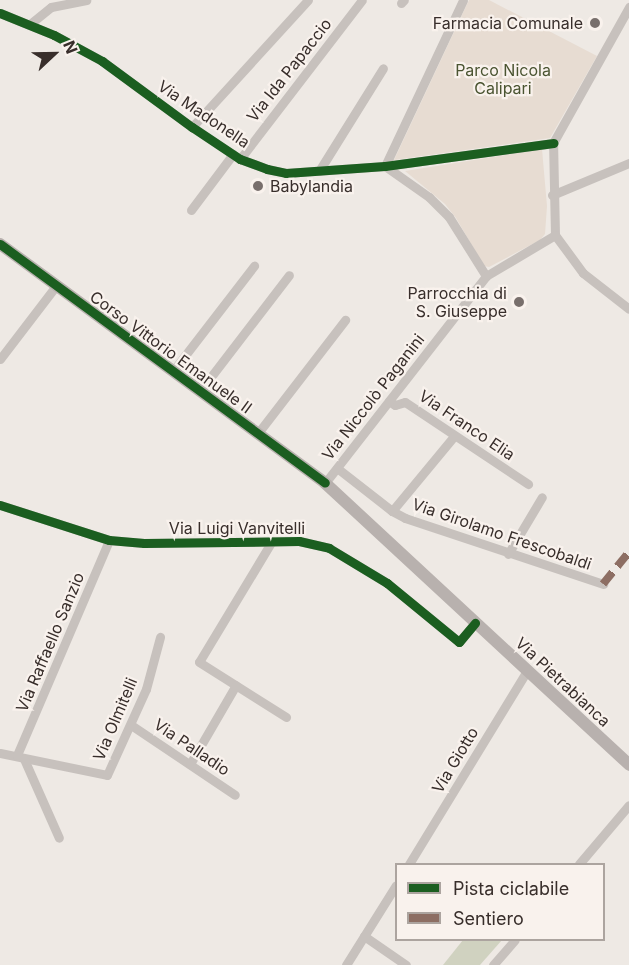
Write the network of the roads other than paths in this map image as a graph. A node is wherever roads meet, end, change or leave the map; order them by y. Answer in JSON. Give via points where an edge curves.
{"nodes":[{"id":1,"x":86,"y":0,"type":"edge"},
{"id":2,"x":308,"y":0,"type":"edge"},
{"id":3,"x":362,"y":0,"type":"edge"},
{"id":4,"x":463,"y":0,"type":"edge"},
{"id":5,"x":629,"y":7,"type":"edge"},
{"id":6,"x":0,"y":13,"type":"edge"},
{"id":7,"x":30,"y":24,"type":"junction"},
{"id":8,"x":383,"y":68,"type":"dead end"},
{"id":9,"x":192,"y":127,"type":"junction"},
{"id":10,"x":553,"y":143,"type":"junction"},
{"id":11,"x":237,"y":156,"type":"junction"},
{"id":12,"x":629,"y":163,"type":"edge"},
{"id":13,"x":385,"y":166,"type":"junction"},
{"id":14,"x":319,"y":171,"type":"junction"},
{"id":15,"x":552,"y":195,"type":"junction"},
{"id":16,"x":191,"y":210,"type":"dead end"},
{"id":17,"x":555,"y":235,"type":"junction"},
{"id":18,"x":0,"y":244,"type":"edge"},
{"id":19,"x":254,"y":266,"type":"dead end"},
{"id":20,"x":289,"y":276,"type":"dead end"},
{"id":21,"x":486,"y":276,"type":"junction"},
{"id":22,"x":55,"y":287,"type":"junction"},
{"id":23,"x":629,"y":309,"type":"edge"},
{"id":24,"x":345,"y":320,"type":"dead end"},
{"id":25,"x":0,"y":359,"type":"edge"},
{"id":26,"x":173,"y":371,"type":"junction"},
{"id":27,"x":200,"y":391,"type":"junction"},
{"id":28,"x":389,"y":401,"type":"junction"},
{"id":29,"x":258,"y":433,"type":"junction"},
{"id":30,"x":454,"y":436,"type":"junction"},
{"id":31,"x":337,"y":468,"type":"junction"},
{"id":32,"x":325,"y":483,"type":"junction"},
{"id":33,"x":528,"y":484,"type":"dead end"},
{"id":34,"x":542,"y":497,"type":"dead end"},
{"id":35,"x":0,"y":505,"type":"edge"},
{"id":36,"x":392,"y":511,"type":"junction"},
{"id":37,"x":110,"y":540,"type":"junction"},
{"id":38,"x":272,"y":541,"type":"junction"},
{"id":39,"x":508,"y":554,"type":"junction"},
{"id":40,"x":603,"y":584,"type":"dead end"},
{"id":41,"x":475,"y":623,"type":"junction"},
{"id":42,"x":160,"y":637,"type":"dead end"},
{"id":43,"x":527,"y":671,"type":"junction"},
{"id":44,"x":236,"y":685,"type":"junction"},
{"id":45,"x":286,"y":717,"type":"dead end"},
{"id":46,"x":131,"y":725,"type":"junction"},
{"id":47,"x":0,"y":753,"type":"edge"},
{"id":48,"x":21,"y":757,"type":"junction"},
{"id":49,"x":190,"y":764,"type":"junction"},
{"id":50,"x":629,"y":765,"type":"edge"},
{"id":51,"x":235,"y":795,"type":"dead end"},
{"id":52,"x":629,"y":805,"type":"edge"},
{"id":53,"x":59,"y":838,"type":"dead end"},
{"id":54,"x":414,"y":863,"type":"edge"},
{"id":55,"x":580,"y":863,"type":"edge"},
{"id":56,"x":395,"y":887,"type":"edge"},
{"id":57,"x":364,"y":936,"type":"junction"},
{"id":58,"x":513,"y":941,"type":"edge"},
{"id":59,"x":346,"y":965,"type":"edge"},
{"id":60,"x":406,"y":965,"type":"edge"},
{"id":61,"x":493,"y":965,"type":"edge"}],
"edges":[{"from":1,"to":7,"type":"street","via":[[51,7]]},
{"from":2,"to":9,"type":"street"},
{"from":3,"to":11,"type":"street","name":"Via Ida Papaccio"},
{"from":4,"to":13,"type":"street"},
{"from":5,"to":10,"type":"street"},
{"from":6,"to":7,"type":"street","name":"Via Madonella"},
{"from":7,"to":9,"type":"street","name":"Via Madonella","via":[[102,61]]},
{"from":8,"to":14,"type":"street"},
{"from":9,"to":11,"type":"street","name":"Via Madonella"},
{"from":10,"to":13,"type":"street","name":"Via Madonella"},
{"from":10,"to":15,"type":"street"},
{"from":11,"to":14,"type":"street","name":"Via Madonella","via":[[267,169]]},
{"from":11,"to":16,"type":"street","name":"Via Ida Papaccio"},
{"from":12,"to":15,"type":"street"},
{"from":13,"to":14,"type":"street","name":"Via Madonella"},
{"from":13,"to":21,"type":"street","via":[[429,197],[449,217]]},
{"from":15,"to":17,"type":"street"},
{"from":17,"to":21,"type":"street","name":"Via Niccolò Paganini"},
{"from":17,"to":23,"type":"street","via":[[583,273]]},
{"from":18,"to":22,"type":"main road","name":"Corso Vittorio Emanuele II"},
{"from":19,"to":26,"type":"street"},
{"from":20,"to":27,"type":"street"},
{"from":21,"to":28,"type":"street","name":"Via Niccolò Paganini"},
{"from":22,"to":25,"type":"street"},
{"from":22,"to":26,"type":"main road","name":"Corso Vittorio Emanuele II"},
{"from":24,"to":29,"type":"street"},
{"from":26,"to":27,"type":"main road","name":"Corso Vittorio Emanuele II"},
{"from":27,"to":29,"type":"main road","name":"Corso Vittorio Emanuele II"},
{"from":28,"to":30,"type":"street","name":"Via Franco Elia","via":[[394,405],[405,402]]},
{"from":28,"to":31,"type":"street","name":"Via Niccolò Paganini"},
{"from":29,"to":32,"type":"main road","name":"Corso Vittorio Emanuele II"},
{"from":30,"to":33,"type":"street","name":"Via Franco Elia"},
{"from":30,"to":36,"type":"street"},
{"from":31,"to":32,"type":"street","name":"Via Niccolò Paganini"},
{"from":31,"to":36,"type":"street","name":"Via Girolamo Frescobaldi"},
{"from":32,"to":41,"type":"main road","name":"Corso Vittorio Emanuele II"},
{"from":34,"to":39,"type":"street"},
{"from":35,"to":37,"type":"street","name":"Via Luigi Vanvitelli"},
{"from":36,"to":39,"type":"street","name":"Via Girolamo Frescobaldi"},
{"from":37,"to":38,"type":"street","name":"Via Luigi Vanvitelli"},
{"from":37,"to":48,"type":"street","name":"Via Raffaello Sanzio"},
{"from":38,"to":41,"type":"street","name":"Via Luigi Vanvitelli","via":[[299,541],[329,548],[357,562],[459,642]]},
{"from":38,"to":44,"type":"street","via":[[199,662]]},
{"from":39,"to":40,"type":"street","name":"Via Girolamo Frescobaldi"},
{"from":41,"to":43,"type":"main road","name":"Via Pietrabianca"},
{"from":42,"to":46,"type":"street","name":"Via Olmitelli"},
{"from":43,"to":50,"type":"main road","name":"Via Pietrabianca"},
{"from":43,"to":54,"type":"street","name":"Via Giotto"},
{"from":44,"to":45,"type":"street"},
{"from":44,"to":49,"type":"street"},
{"from":46,"to":48,"type":"street","name":"Via Olmitelli","via":[[107,775]]},
{"from":46,"to":49,"type":"street","name":"Via Palladio"},
{"from":47,"to":48,"type":"street","name":"Via Olmitelli"},
{"from":48,"to":53,"type":"street"},
{"from":49,"to":51,"type":"street","name":"Via Palladio"},
{"from":52,"to":55,"type":"street"},
{"from":56,"to":57,"type":"street"},
{"from":57,"to":59,"type":"street"},
{"from":57,"to":60,"type":"street"},
{"from":58,"to":61,"type":"street"}]}
